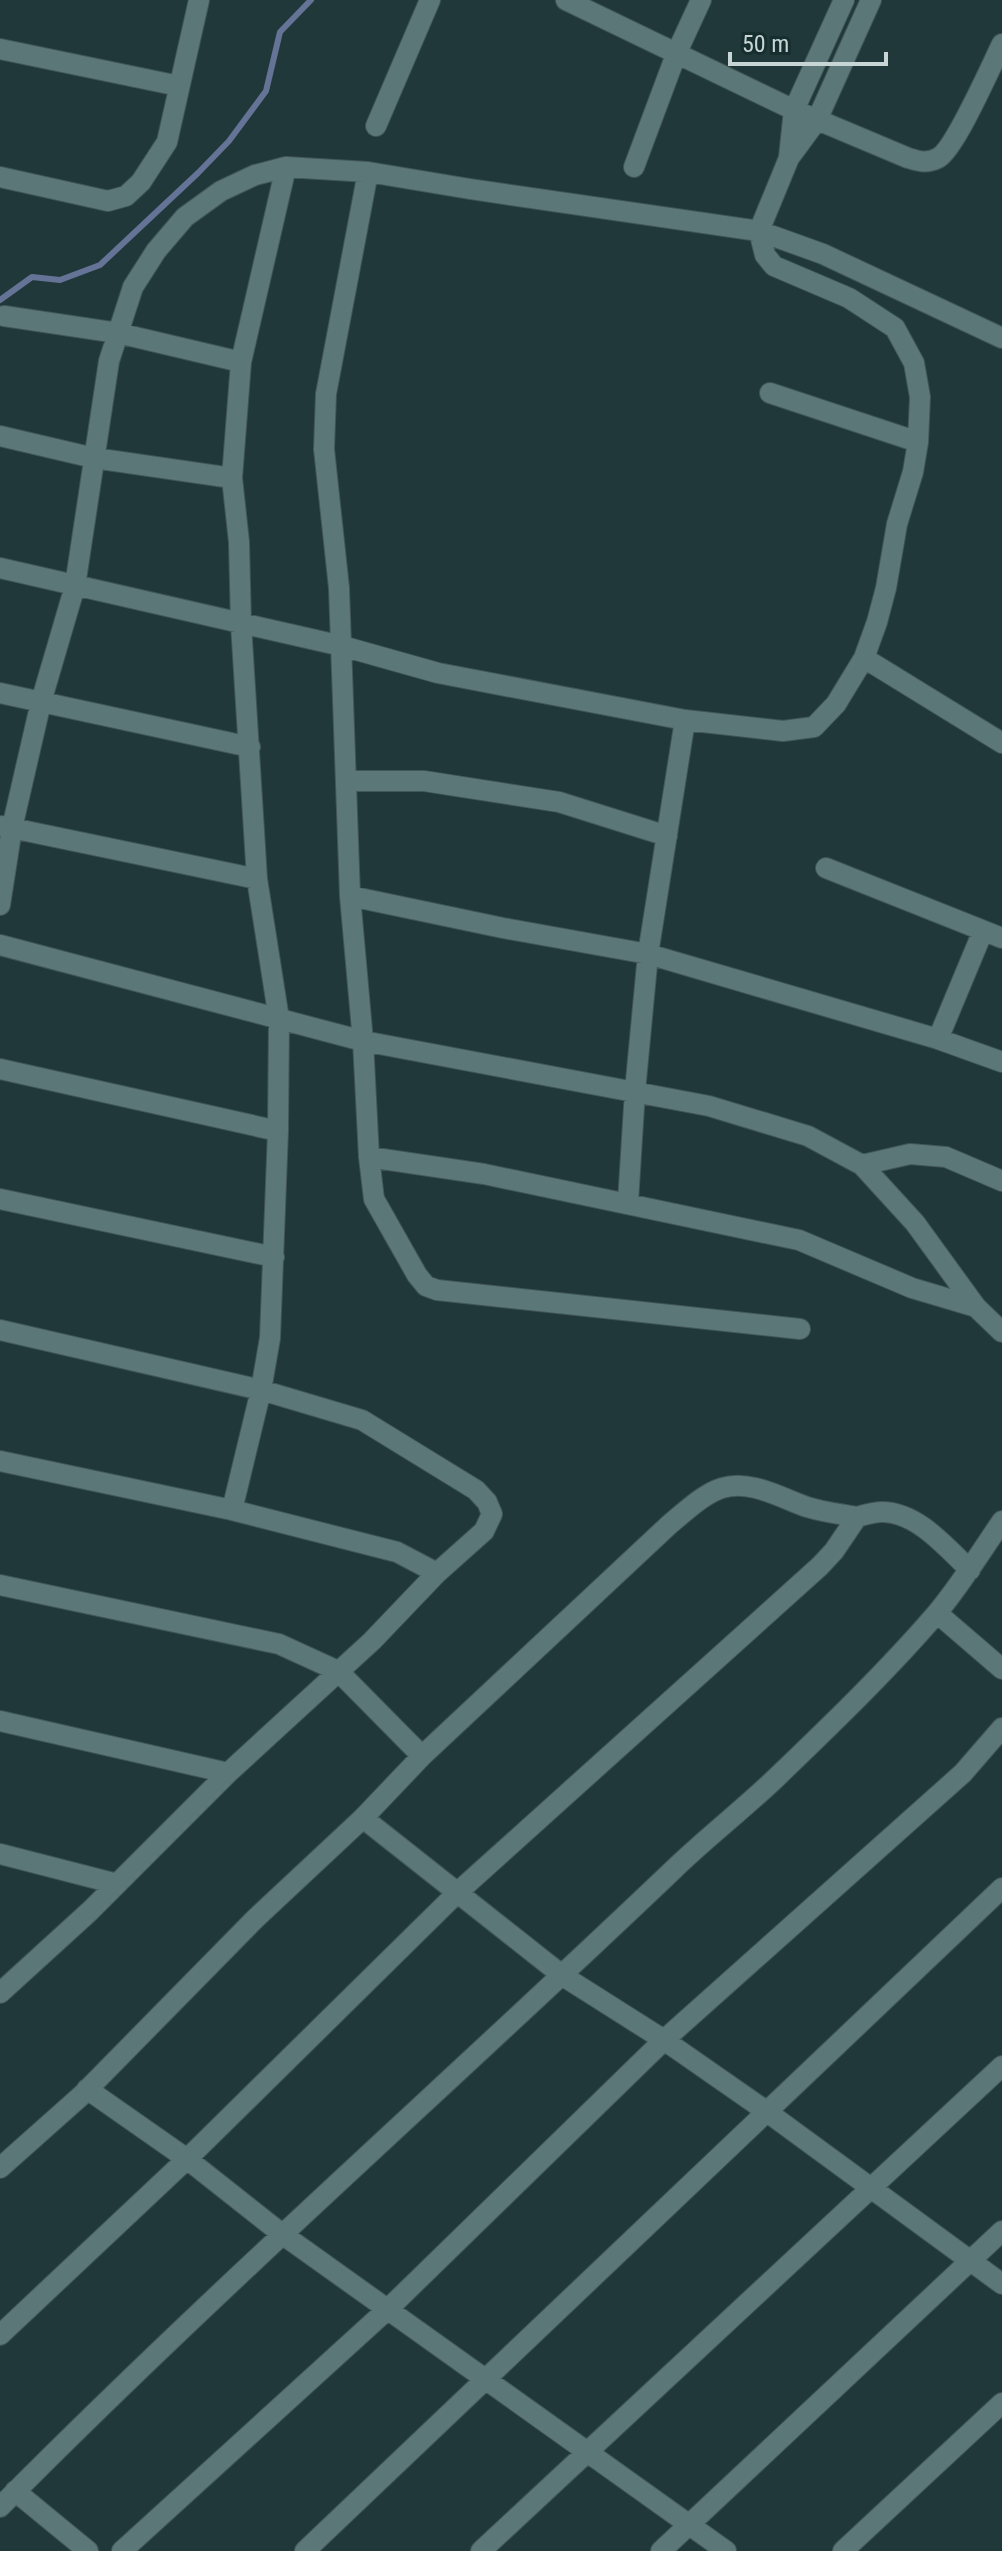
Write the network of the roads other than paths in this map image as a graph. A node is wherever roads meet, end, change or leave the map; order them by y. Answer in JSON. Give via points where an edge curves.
{"nodes":[{"id":1,"x":199,"y":0,"type":"edge"},
{"id":2,"x":430,"y":0,"type":"edge"},
{"id":3,"x":566,"y":0,"type":"edge"},
{"id":4,"x":701,"y":0,"type":"edge"},
{"id":5,"x":844,"y":0,"type":"edge"},
{"id":6,"x":871,"y":0,"type":"edge"},
{"id":7,"x":1002,"y":44,"type":"edge"},
{"id":8,"x":0,"y":49,"type":"edge"},
{"id":9,"x":677,"y":52,"type":"junction"},
{"id":10,"x":179,"y":86,"type":"junction"},
{"id":11,"x":794,"y":110,"type":"junction"},
{"id":12,"x":817,"y":120,"type":"junction"},
{"id":13,"x":376,"y":126,"type":"dead end"},
{"id":14,"x":789,"y":158,"type":"junction"},
{"id":15,"x":286,"y":167,"type":"junction"},
{"id":16,"x":634,"y":167,"type":"dead end"},
{"id":17,"x":368,"y":172,"type":"junction"},
{"id":18,"x":0,"y":177,"type":"edge"},
{"id":19,"x":759,"y":231,"type":"junction"},
{"id":20,"x":4,"y":316,"type":"dead end"},
{"id":21,"x":118,"y":333,"type":"junction"},
{"id":22,"x":1002,"y":336,"type":"edge"},
{"id":23,"x":241,"y":362,"type":"junction"},
{"id":24,"x":770,"y":393,"type":"dead end"},
{"id":25,"x":0,"y":436,"type":"edge"},
{"id":26,"x":918,"y":442,"type":"junction"},
{"id":27,"x":94,"y":458,"type":"junction"},
{"id":28,"x":232,"y":478,"type":"junction"},
{"id":29,"x":0,"y":568,"type":"edge"},
{"id":30,"x":75,"y":586,"type":"junction"},
{"id":31,"x":241,"y":624,"type":"junction"},
{"id":32,"x":342,"y":646,"type":"junction"},
{"id":33,"x":864,"y":658,"type":"junction"},
{"id":34,"x":0,"y":693,"type":"edge"},
{"id":35,"x":41,"y":702,"type":"junction"},
{"id":36,"x":685,"y":720,"type":"junction"},
{"id":37,"x":1002,"y":743,"type":"edge"},
{"id":38,"x":250,"y":747,"type":"junction"},
{"id":39,"x":347,"y":781,"type":"junction"},
{"id":40,"x":6,"y":827,"type":"edge"},
{"id":41,"x":667,"y":836,"type":"junction"},
{"id":42,"x":826,"y":868,"type":"dead end"},
{"id":43,"x":257,"y":879,"type":"junction"},
{"id":44,"x":350,"y":896,"type":"junction"},
{"id":45,"x":0,"y":905,"type":"edge"},
{"id":46,"x":992,"y":935,"type":"edge"},
{"id":47,"x":0,"y":945,"type":"edge"},
{"id":48,"x":648,"y":954,"type":"junction"},
{"id":49,"x":279,"y":1019,"type":"junction"},
{"id":50,"x":938,"y":1039,"type":"junction"},
{"id":51,"x":363,"y":1041,"type":"junction"},
{"id":52,"x":1002,"y":1062,"type":"edge"},
{"id":53,"x":0,"y":1069,"type":"edge"},
{"id":54,"x":635,"y":1091,"type":"junction"},
{"id":55,"x":278,"y":1131,"type":"junction"},
{"id":56,"x":369,"y":1157,"type":"junction"},
{"id":57,"x":862,"y":1165,"type":"junction"},
{"id":58,"x":1002,"y":1181,"type":"edge"},
{"id":59,"x":0,"y":1199,"type":"edge"},
{"id":60,"x":628,"y":1202,"type":"junction"},
{"id":61,"x":274,"y":1257,"type":"junction"},
{"id":62,"x":976,"y":1307,"type":"junction"},
{"id":63,"x":800,"y":1329,"type":"dead end"},
{"id":64,"x":0,"y":1330,"type":"edge"},
{"id":65,"x":1002,"y":1332,"type":"edge"},
{"id":66,"x":261,"y":1390,"type":"junction"},
{"id":67,"x":0,"y":1461,"type":"edge"},
{"id":68,"x":232,"y":1510,"type":"junction"},
{"id":69,"x":857,"y":1517,"type":"junction"},
{"id":70,"x":1002,"y":1521,"type":"edge"},
{"id":71,"x":970,"y":1570,"type":"junction"},
{"id":72,"x":437,"y":1573,"type":"junction"},
{"id":73,"x":0,"y":1585,"type":"edge"},
{"id":74,"x":937,"y":1613,"type":"junction"},
{"id":75,"x":1002,"y":1669,"type":"edge"},
{"id":76,"x":338,"y":1671,"type":"junction"},
{"id":77,"x":0,"y":1721,"type":"edge"},
{"id":78,"x":1002,"y":1728,"type":"edge"},
{"id":79,"x":422,"y":1756,"type":"junction"},
{"id":80,"x":228,"y":1773,"type":"junction"},
{"id":81,"x":363,"y":1818,"type":"junction"},
{"id":82,"x":0,"y":1854,"type":"edge"},
{"id":83,"x":117,"y":1884,"type":"junction"},
{"id":84,"x":1002,"y":1888,"type":"edge"},
{"id":85,"x":458,"y":1892,"type":"junction"},
{"id":86,"x":563,"y":1976,"type":"junction"},
{"id":87,"x":5,"y":1983,"type":"edge"},
{"id":88,"x":664,"y":2040,"type":"junction"},
{"id":89,"x":1002,"y":2066,"type":"edge"},
{"id":90,"x":87,"y":2089,"type":"junction"},
{"id":91,"x":766,"y":2111,"type":"junction"},
{"id":92,"x":187,"y":2159,"type":"junction"},
{"id":93,"x":0,"y":2168,"type":"edge"},
{"id":94,"x":869,"y":2187,"type":"junction"},
{"id":95,"x":1002,"y":2231,"type":"edge"},
{"id":96,"x":282,"y":2234,"type":"junction"},
{"id":97,"x":969,"y":2262,"type":"junction"},
{"id":98,"x":1002,"y":2284,"type":"edge"},
{"id":99,"x":389,"y":2308,"type":"junction"},
{"id":100,"x":0,"y":2335,"type":"edge"},
{"id":101,"x":486,"y":2379,"type":"junction"},
{"id":102,"x":1002,"y":2403,"type":"edge"},
{"id":103,"x":586,"y":2451,"type":"junction"},
{"id":104,"x":15,"y":2491,"type":"junction"},
{"id":105,"x":0,"y":2507,"type":"edge"},
{"id":106,"x":689,"y":2524,"type":"junction"},
{"id":107,"x":88,"y":2551,"type":"edge"},
{"id":108,"x":122,"y":2551,"type":"edge"},
{"id":109,"x":305,"y":2551,"type":"edge"},
{"id":110,"x":481,"y":2551,"type":"edge"},
{"id":111,"x":661,"y":2551,"type":"edge"},
{"id":112,"x":726,"y":2551,"type":"edge"},
{"id":113,"x":843,"y":2551,"type":"edge"}],
"edges":[{"from":1,"to":10,"type":"street"},
{"from":2,"to":13,"type":"street"},
{"from":3,"to":9,"type":"street"},
{"from":4,"to":9,"type":"street"},
{"from":5,"to":11,"type":"street"},
{"from":6,"to":12,"type":"street"},
{"from":7,"to":12,"type":"street","via":[[940,157],[925,163],[908,158]]},
{"from":8,"to":10,"type":"street"},
{"from":9,"to":11,"type":"street"},
{"from":9,"to":16,"type":"street"},
{"from":10,"to":18,"type":"street","via":[[167,142],[126,196],[108,201]]},
{"from":11,"to":12,"type":"street"},
{"from":11,"to":14,"type":"street"},
{"from":12,"to":14,"type":"street"},
{"from":14,"to":19,"type":"street"},
{"from":15,"to":17,"type":"street"},
{"from":15,"to":21,"type":"street","via":[[221,191],[185,217],[133,287]]},
{"from":15,"to":23,"type":"street"},
{"from":17,"to":19,"type":"street"},
{"from":17,"to":32,"type":"street","via":[[326,394],[324,449]]},
{"from":19,"to":22,"type":"street","via":[[823,254]]},
{"from":19,"to":26,"type":"street","via":[[774,266],[849,298],[895,328],[914,363],[920,397]]},
{"from":20,"to":21,"type":"street"},
{"from":21,"to":23,"type":"street"},
{"from":21,"to":27,"type":"street"},
{"from":23,"to":28,"type":"street"},
{"from":24,"to":26,"type":"street"},
{"from":25,"to":27,"type":"street"},
{"from":26,"to":33,"type":"street","via":[[886,588]]},
{"from":27,"to":28,"type":"street"},
{"from":27,"to":30,"type":"street"},
{"from":28,"to":31,"type":"street"},
{"from":29,"to":30,"type":"street"},
{"from":30,"to":31,"type":"street"},
{"from":30,"to":35,"type":"street"},
{"from":31,"to":32,"type":"street"},
{"from":31,"to":38,"type":"street"},
{"from":32,"to":36,"type":"street","via":[[438,673]]},
{"from":32,"to":39,"type":"street"},
{"from":33,"to":36,"type":"street","via":[[836,704],[814,727],[783,731]]},
{"from":33,"to":37,"type":"street"},
{"from":34,"to":35,"type":"street"},
{"from":35,"to":38,"type":"street"},
{"from":35,"to":40,"type":"street"},
{"from":36,"to":41,"type":"street"},
{"from":38,"to":43,"type":"street"},
{"from":39,"to":41,"type":"street","via":[[424,781],[559,802]]},
{"from":39,"to":44,"type":"street"},
{"from":40,"to":43,"type":"street"},
{"from":40,"to":45,"type":"street"},
{"from":41,"to":48,"type":"street"},
{"from":42,"to":46,"type":"street"},
{"from":43,"to":49,"type":"street"},
{"from":44,"to":48,"type":"street"},
{"from":44,"to":51,"type":"street"},
{"from":46,"to":50,"type":"street"},
{"from":47,"to":49,"type":"street"},
{"from":48,"to":50,"type":"street"},
{"from":48,"to":54,"type":"street"},
{"from":49,"to":51,"type":"street"},
{"from":49,"to":55,"type":"street"},
{"from":50,"to":52,"type":"street"},
{"from":51,"to":54,"type":"street"},
{"from":51,"to":56,"type":"street"},
{"from":53,"to":55,"type":"street"},
{"from":54,"to":57,"type":"street","via":[[709,1106],[808,1136]]},
{"from":54,"to":60,"type":"street"},
{"from":55,"to":61,"type":"street"},
{"from":56,"to":60,"type":"street"},
{"from":56,"to":63,"type":"street","via":[[374,1199],[426,1286],[477,1296]]},
{"from":57,"to":58,"type":"street","via":[[910,1154],[946,1157]]},
{"from":57,"to":62,"type":"street","via":[[915,1223]]},
{"from":59,"to":61,"type":"street"},
{"from":60,"to":62,"type":"street","via":[[799,1240],[912,1288]]},
{"from":61,"to":66,"type":"street"},
{"from":62,"to":65,"type":"street"},
{"from":64,"to":66,"type":"street"},
{"from":66,"to":68,"type":"street"},
{"from":66,"to":72,"type":"street","via":[[362,1420],[476,1490],[492,1514],[484,1531]]},
{"from":67,"to":68,"type":"street"},
{"from":68,"to":72,"type":"street","via":[[397,1552]]},
{"from":69,"to":71,"type":"street","via":[[882,1512],[908,1518]]},
{"from":69,"to":79,"type":"street","via":[[757,1488],[721,1488],[670,1524]]},
{"from":69,"to":85,"type":"street","via":[[820,1566]]},
{"from":70,"to":71,"type":"street"},
{"from":71,"to":74,"type":"street"},
{"from":72,"to":76,"type":"street"},
{"from":73,"to":76,"type":"street","via":[[279,1644]]},
{"from":74,"to":75,"type":"street"},
{"from":74,"to":86,"type":"street","via":[[778,1776]]},
{"from":76,"to":79,"type":"street"},
{"from":76,"to":80,"type":"street"},
{"from":77,"to":80,"type":"street"},
{"from":78,"to":88,"type":"street","via":[[963,1773]]},
{"from":79,"to":81,"type":"street"},
{"from":80,"to":83,"type":"street"},
{"from":81,"to":85,"type":"street"},
{"from":81,"to":90,"type":"street"},
{"from":82,"to":83,"type":"street"},
{"from":83,"to":87,"type":"street"},
{"from":84,"to":91,"type":"street"},
{"from":85,"to":86,"type":"street"},
{"from":85,"to":92,"type":"street"},
{"from":86,"to":88,"type":"street"},
{"from":86,"to":96,"type":"street"},
{"from":88,"to":91,"type":"street"},
{"from":88,"to":99,"type":"street"},
{"from":89,"to":94,"type":"street"},
{"from":90,"to":92,"type":"street"},
{"from":90,"to":93,"type":"street"},
{"from":91,"to":94,"type":"street"},
{"from":91,"to":101,"type":"street"},
{"from":92,"to":96,"type":"street"},
{"from":92,"to":100,"type":"street"},
{"from":94,"to":97,"type":"street"},
{"from":94,"to":103,"type":"street"},
{"from":95,"to":97,"type":"street"},
{"from":96,"to":99,"type":"street"},
{"from":96,"to":104,"type":"street"},
{"from":97,"to":98,"type":"street"},
{"from":97,"to":106,"type":"street"},
{"from":99,"to":101,"type":"street"},
{"from":99,"to":108,"type":"street"},
{"from":101,"to":103,"type":"street"},
{"from":101,"to":109,"type":"street"},
{"from":102,"to":113,"type":"street"},
{"from":103,"to":106,"type":"street"},
{"from":103,"to":110,"type":"street"},
{"from":104,"to":105,"type":"street"},
{"from":104,"to":107,"type":"street"},
{"from":106,"to":111,"type":"street"},
{"from":106,"to":112,"type":"street"}]}
